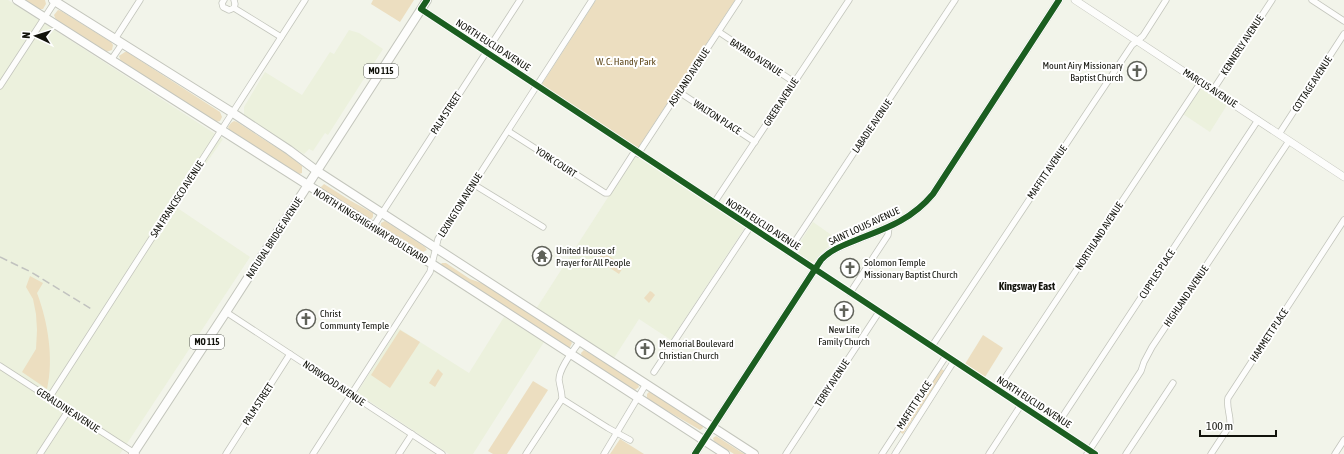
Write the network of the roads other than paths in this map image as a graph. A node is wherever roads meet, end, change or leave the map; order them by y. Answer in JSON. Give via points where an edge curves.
{"nodes":[{"id":1,"x":16,"y":0,"type":"edge"},
{"id":2,"x":55,"y":0,"type":"edge"},
{"id":3,"x":140,"y":0,"type":"edge"},
{"id":4,"x":224,"y":0,"type":"edge"},
{"id":5,"x":234,"y":0,"type":"edge"},
{"id":6,"x":305,"y":0,"type":"edge"},
{"id":7,"x":427,"y":0,"type":"edge"},
{"id":8,"x":520,"y":0,"type":"edge"},
{"id":9,"x":592,"y":0,"type":"edge"},
{"id":10,"x":739,"y":0,"type":"edge"},
{"id":11,"x":849,"y":0,"type":"edge"},
{"id":12,"x":955,"y":0,"type":"edge"},
{"id":13,"x":1059,"y":0,"type":"edge"},
{"id":14,"x":1075,"y":0,"type":"edge"},
{"id":15,"x":1166,"y":0,"type":"edge"},
{"id":16,"x":1272,"y":0,"type":"edge"},
{"id":17,"x":1312,"y":0,"type":"edge"},
{"id":18,"x":234,"y":8,"type":"junction"},
{"id":19,"x":421,"y":9,"type":"junction"},
{"id":20,"x":44,"y":18,"type":"junction"},
{"id":21,"x":1344,"y":21,"type":"edge"},
{"id":22,"x":719,"y":32,"type":"junction"},
{"id":23,"x":1344,"y":34,"type":"edge"},
{"id":24,"x":281,"y":37,"type":"junction"},
{"id":25,"x":1137,"y":41,"type":"junction"},
{"id":26,"x":118,"y":42,"type":"junction"},
{"id":27,"x":486,"y":52,"type":"junction"},
{"id":28,"x":111,"y":60,"type":"junction"},
{"id":29,"x":794,"y":82,"type":"junction"},
{"id":30,"x":1201,"y":82,"type":"junction"},
{"id":31,"x":0,"y":86,"type":"edge"},
{"id":32,"x":536,"y":86,"type":"junction"},
{"id":33,"x":1213,"y":90,"type":"junction"},
{"id":34,"x":679,"y":92,"type":"junction"},
{"id":35,"x":233,"y":113,"type":"junction"},
{"id":36,"x":1258,"y":120,"type":"junction"},
{"id":37,"x":222,"y":130,"type":"junction"},
{"id":38,"x":508,"y":131,"type":"junction"},
{"id":39,"x":1279,"y":134,"type":"junction"},
{"id":40,"x":1289,"y":141,"type":"junction"},
{"id":41,"x":755,"y":142,"type":"junction"},
{"id":42,"x":637,"y":152,"type":"junction"},
{"id":43,"x":317,"y":171,"type":"junction"},
{"id":44,"x":1343,"y":174,"type":"edge"},
{"id":45,"x":473,"y":184,"type":"junction"},
{"id":46,"x":308,"y":185,"type":"junction"},
{"id":47,"x":606,"y":193,"type":"joint"},
{"id":48,"x":714,"y":203,"type":"junction"},
{"id":49,"x":382,"y":213,"type":"junction"},
{"id":50,"x":1344,"y":220,"type":"edge"},
{"id":51,"x":373,"y":227,"type":"junction"},
{"id":52,"x":543,"y":227,"type":"dead end"},
{"id":53,"x":750,"y":227,"type":"junction"},
{"id":54,"x":889,"y":227,"type":"junction"},
{"id":55,"x":436,"y":248,"type":"junction"},
{"id":56,"x":788,"y":252,"type":"junction"},
{"id":57,"x":432,"y":264,"type":"junction"},
{"id":58,"x":815,"y":270,"type":"junction"},
{"id":59,"x":850,"y":293,"type":"junction"},
{"id":60,"x":226,"y":312,"type":"junction"},
{"id":61,"x":879,"y":312,"type":"junction"},
{"id":62,"x":580,"y":341,"type":"junction"},
{"id":63,"x":932,"y":346,"type":"junction"},
{"id":64,"x":290,"y":354,"type":"junction"},
{"id":65,"x":570,"y":355,"type":"junction"},
{"id":66,"x":946,"y":356,"type":"junction"},
{"id":67,"x":954,"y":361,"type":"junction"},
{"id":68,"x":0,"y":366,"type":"edge"},
{"id":69,"x":654,"y":372,"type":"dead end"},
{"id":70,"x":1173,"y":383,"type":"dead end"},
{"id":71,"x":646,"y":384,"type":"junction"},
{"id":72,"x":998,"y":390,"type":"junction"},
{"id":73,"x":351,"y":394,"type":"junction"},
{"id":74,"x":638,"y":397,"type":"junction"},
{"id":75,"x":49,"y":398,"type":"junction"},
{"id":76,"x":562,"y":399,"type":"junction"},
{"id":77,"x":1020,"y":405,"type":"junction"},
{"id":78,"x":68,"y":411,"type":"junction"},
{"id":79,"x":713,"y":427,"type":"junction"},
{"id":80,"x":1055,"y":428,"type":"junction"},
{"id":81,"x":618,"y":433,"type":"junction"},
{"id":82,"x":412,"y":434,"type":"junction"},
{"id":83,"x":630,"y":440,"type":"dead end"},
{"id":84,"x":704,"y":440,"type":"junction"},
{"id":85,"x":1344,"y":440,"type":"edge"},
{"id":86,"x":1088,"y":452,"type":"edge"},
{"id":87,"x":40,"y":454,"type":"edge"},
{"id":88,"x":135,"y":454,"type":"edge"},
{"id":89,"x":226,"y":454,"type":"edge"},
{"id":90,"x":313,"y":454,"type":"edge"},
{"id":91,"x":399,"y":454,"type":"edge"},
{"id":92,"x":442,"y":454,"type":"edge"},
{"id":93,"x":526,"y":454,"type":"edge"},
{"id":94,"x":604,"y":454,"type":"edge"},
{"id":95,"x":695,"y":454,"type":"edge"},
{"id":96,"x":725,"y":454,"type":"edge"},
{"id":97,"x":754,"y":454,"type":"edge"},
{"id":98,"x":786,"y":454,"type":"edge"},
{"id":99,"x":882,"y":454,"type":"edge"},
{"id":100,"x":895,"y":454,"type":"edge"},
{"id":101,"x":988,"y":454,"type":"edge"},
{"id":102,"x":1095,"y":454,"type":"edge"},
{"id":103,"x":1126,"y":454,"type":"edge"},
{"id":104,"x":1211,"y":454,"type":"edge"},
{"id":105,"x":1335,"y":454,"type":"edge"}],
"edges":[{"from":1,"to":20,"type":"main road","name":"NORTH KINGSHIGHWAY BOULEVARD"},
{"from":2,"to":20,"type":"street"},
{"from":2,"to":26,"type":"main road","name":"NORTH KINGSHIGHWAY BOULEVARD"},
{"from":3,"to":26,"type":"street"},
{"from":4,"to":18,"type":"street","via":[[222,5],[225,9]]},
{"from":5,"to":18,"type":"street"},
{"from":6,"to":24,"type":"street","name":"SAN FRANCISCO AVENUE"},
{"from":7,"to":19,"type":"main road","name":"NATURAL BRIDGE AVENUE","number":"MO 115"},
{"from":8,"to":27,"type":"street","name":"PALM STREET"},
{"from":9,"to":32,"type":"street","name":"LEXINGTON AVENUE"},
{"from":10,"to":22,"type":"street","name":"ASHLAND AVENUE"},
{"from":11,"to":29,"type":"street","name":"GREER AVENUE"},
{"from":12,"to":56,"type":"street","name":"LABADIE AVENUE"},
{"from":13,"to":54,"type":"street","name":"SAINT LOUIS AVENUE","via":[[933,194],[913,213]]},
{"from":14,"to":25,"type":"street","name":"MARCUS AVENUE"},
{"from":15,"to":25,"type":"street","name":"MAFFITT AVENUE"},
{"from":16,"to":33,"type":"street","name":"KENNERLY AVENUE"},
{"from":17,"to":21,"type":"street"},
{"from":18,"to":24,"type":"street"},
{"from":19,"to":27,"type":"street","name":"NORTH EUCLID AVENUE"},
{"from":19,"to":43,"type":"main road","name":"NATURAL BRIDGE AVENUE","number":"MO 115"},
{"from":20,"to":28,"type":"main road","name":"NORTH KINGSHIGHWAY BOULEVARD"},
{"from":20,"to":31,"type":"street"},
{"from":22,"to":29,"type":"street","name":"BAYARD AVENUE"},
{"from":22,"to":34,"type":"street","name":"ASHLAND AVENUE"},
{"from":23,"to":39,"type":"street","name":"COTTAGE AVENUE"},
{"from":24,"to":35,"type":"street","name":"SAN FRANCISCO AVENUE"},
{"from":25,"to":30,"type":"street","name":"MARCUS AVENUE"},
{"from":25,"to":63,"type":"street","name":"MAFFITT AVENUE"},
{"from":26,"to":28,"type":"street"},
{"from":26,"to":35,"type":"main road","name":"NORTH KINGSHIGHWAY BOULEVARD"},
{"from":27,"to":32,"type":"street","name":"NORTH EUCLID AVENUE"},
{"from":27,"to":49,"type":"street","name":"PALM STREET"},
{"from":28,"to":37,"type":"main road","name":"NORTH KINGSHIGHWAY BOULEVARD"},
{"from":29,"to":41,"type":"street","name":"GREER AVENUE"},
{"from":30,"to":33,"type":"street","name":"MARCUS AVENUE"},
{"from":30,"to":72,"type":"street","name":"NORTHLAND AVENUE"},
{"from":32,"to":38,"type":"street","name":"LEXINGTON AVENUE"},
{"from":32,"to":42,"type":"street","name":"NORTH EUCLID AVENUE"},
{"from":33,"to":36,"type":"street","name":"MARCUS AVENUE"},
{"from":34,"to":41,"type":"street","name":"WALTON PLACE"},
{"from":34,"to":42,"type":"street","name":"ASHLAND AVENUE"},
{"from":35,"to":37,"type":"street","name":"SAN FRANCISCO AVENUE"},
{"from":35,"to":43,"type":"main road","name":"NORTH KINGSHIGHWAY BOULEVARD"},
{"from":36,"to":39,"type":"street","name":"MARCUS AVENUE"},
{"from":36,"to":80,"type":"street","name":"CUPPLES PLACE"},
{"from":37,"to":46,"type":"main road","name":"NORTH KINGSHIGHWAY BOULEVARD"},
{"from":37,"to":75,"type":"street","name":"SAN FRANCISCO AVENUE"},
{"from":38,"to":45,"type":"street","name":"LEXINGTON AVENUE"},
{"from":38,"to":47,"type":"street","name":"YORK COURT"},
{"from":39,"to":40,"type":"street","name":"MARCUS AVENUE"},
{"from":40,"to":44,"type":"street","name":"MARCUS AVENUE"},
{"from":40,"to":86,"type":"street","name":"HIGHLAND AVENUE","via":[[1152,347],[1141,371]]},
{"from":41,"to":48,"type":"street","name":"GREER AVENUE"},
{"from":42,"to":47,"type":"street","name":"ASHLAND AVENUE"},
{"from":42,"to":48,"type":"street","name":"NORTH EUCLID AVENUE"},
{"from":43,"to":46,"type":"main road","name":"NATURAL BRIDGE AVENUE","number":"MO 115"},
{"from":43,"to":49,"type":"main road","name":"NORTH KINGSHIGHWAY BOULEVARD"},
{"from":45,"to":52,"type":"street"},
{"from":45,"to":55,"type":"street","name":"LEXINGTON AVENUE","via":[[438,239]]},
{"from":46,"to":51,"type":"main road","name":"NORTH KINGSHIGHWAY BOULEVARD"},
{"from":46,"to":60,"type":"main road","name":"NATURAL BRIDGE AVENUE","number":"MO 115"},
{"from":48,"to":53,"type":"street","name":"NORTH EUCLID AVENUE"},
{"from":49,"to":51,"type":"street","name":"PALM STREET"},
{"from":49,"to":55,"type":"main road","name":"NORTH KINGSHIGHWAY BOULEVARD"},
{"from":50,"to":104,"type":"street","name":"HAMMETT PLACE","via":[[1228,398],[1230,425]]},
{"from":51,"to":57,"type":"main road","name":"NORTH KINGSHIGHWAY BOULEVARD"},
{"from":53,"to":56,"type":"street","name":"NORTH EUCLID AVENUE"},
{"from":53,"to":69,"type":"street"},
{"from":54,"to":58,"type":"street","name":"SAINT LOUIS AVENUE","via":[[834,249],[823,258]]},
{"from":54,"to":59,"type":"street","name":"SAINT LOUIS AVENUE","via":[[888,235]]},
{"from":55,"to":57,"type":"street","name":"LEXINGTON AVENUE"},
{"from":55,"to":62,"type":"main road","name":"NORTH KINGSHIGHWAY BOULEVARD"},
{"from":56,"to":58,"type":"street","name":"NORTH EUCLID AVENUE"},
{"from":57,"to":65,"type":"main road","name":"NORTH KINGSHIGHWAY BOULEVARD"},
{"from":57,"to":73,"type":"street","name":"LEXINGTON AVENUE","via":[[430,272]]},
{"from":58,"to":59,"type":"street","name":"NORTH EUCLID AVENUE"},
{"from":58,"to":79,"type":"street","name":"SAINT LOUIS AVENUE"},
{"from":59,"to":61,"type":"street","name":"NORTH EUCLID AVENUE"},
{"from":60,"to":64,"type":"street","name":"NORWOOD AVENUE"},
{"from":60,"to":88,"type":"main road","name":"NATURAL BRIDGE AVENUE","number":"MO 115"},
{"from":61,"to":63,"type":"street","name":"NORTH EUCLID AVENUE"},
{"from":61,"to":98,"type":"street","name":"TERRY AVENUE"},
{"from":62,"to":65,"type":"street"},
{"from":62,"to":71,"type":"main road","name":"NORTH KINGSHIGHWAY BOULEVARD"},
{"from":63,"to":66,"type":"street","name":"NORTH EUCLID AVENUE"},
{"from":64,"to":73,"type":"street","name":"NORWOOD AVENUE"},
{"from":64,"to":89,"type":"street","name":"PALM STREET"},
{"from":65,"to":74,"type":"main road","name":"NORTH KINGSHIGHWAY BOULEVARD"},
{"from":65,"to":76,"type":"street","via":[[560,372]]},
{"from":66,"to":67,"type":"street","name":"NORTH EUCLID AVENUE"},
{"from":66,"to":99,"type":"street","name":"MAFFITT PLACE"},
{"from":67,"to":72,"type":"street","name":"NORTH EUCLID AVENUE"},
{"from":67,"to":100,"type":"street","name":"MAFFITT PLACE"},
{"from":68,"to":75,"type":"street","name":"GERALDINE AVENUE"},
{"from":70,"to":103,"type":"street"},
{"from":71,"to":74,"type":"street"},
{"from":71,"to":79,"type":"main road","name":"NORTH KINGSHIGHWAY BOULEVARD"},
{"from":72,"to":77,"type":"street","name":"NORTH EUCLID AVENUE"},
{"from":73,"to":82,"type":"street","name":"NORWOOD AVENUE"},
{"from":73,"to":90,"type":"street","name":"LEXINGTON AVENUE"},
{"from":74,"to":81,"type":"street"},
{"from":74,"to":84,"type":"main road","name":"NORTH KINGSHIGHWAY BOULEVARD"},
{"from":75,"to":78,"type":"street","name":"GERALDINE AVENUE"},
{"from":76,"to":81,"type":"street"},
{"from":76,"to":93,"type":"street"},
{"from":77,"to":80,"type":"street","name":"NORTH EUCLID AVENUE"},
{"from":77,"to":101,"type":"street"},
{"from":78,"to":87,"type":"street"},
{"from":78,"to":88,"type":"street","name":"GERALDINE AVENUE"},
{"from":79,"to":84,"type":"street","name":"SAINT LOUIS AVENUE"},
{"from":79,"to":97,"type":"main road","name":"NORTH KINGSHIGHWAY BOULEVARD"},
{"from":80,"to":86,"type":"street","name":"NORTH EUCLID AVENUE"},
{"from":81,"to":83,"type":"street"},
{"from":81,"to":94,"type":"street"},
{"from":82,"to":91,"type":"street"},
{"from":82,"to":92,"type":"street","name":"NORWOOD AVENUE"},
{"from":84,"to":95,"type":"street","name":"SAINT LOUIS AVENUE"},
{"from":84,"to":96,"type":"main road","name":"NORTH KINGSHIGHWAY BOULEVARD"},
{"from":85,"to":105,"type":"street"},
{"from":86,"to":102,"type":"street","name":"NORTH EUCLID AVENUE"}]}
